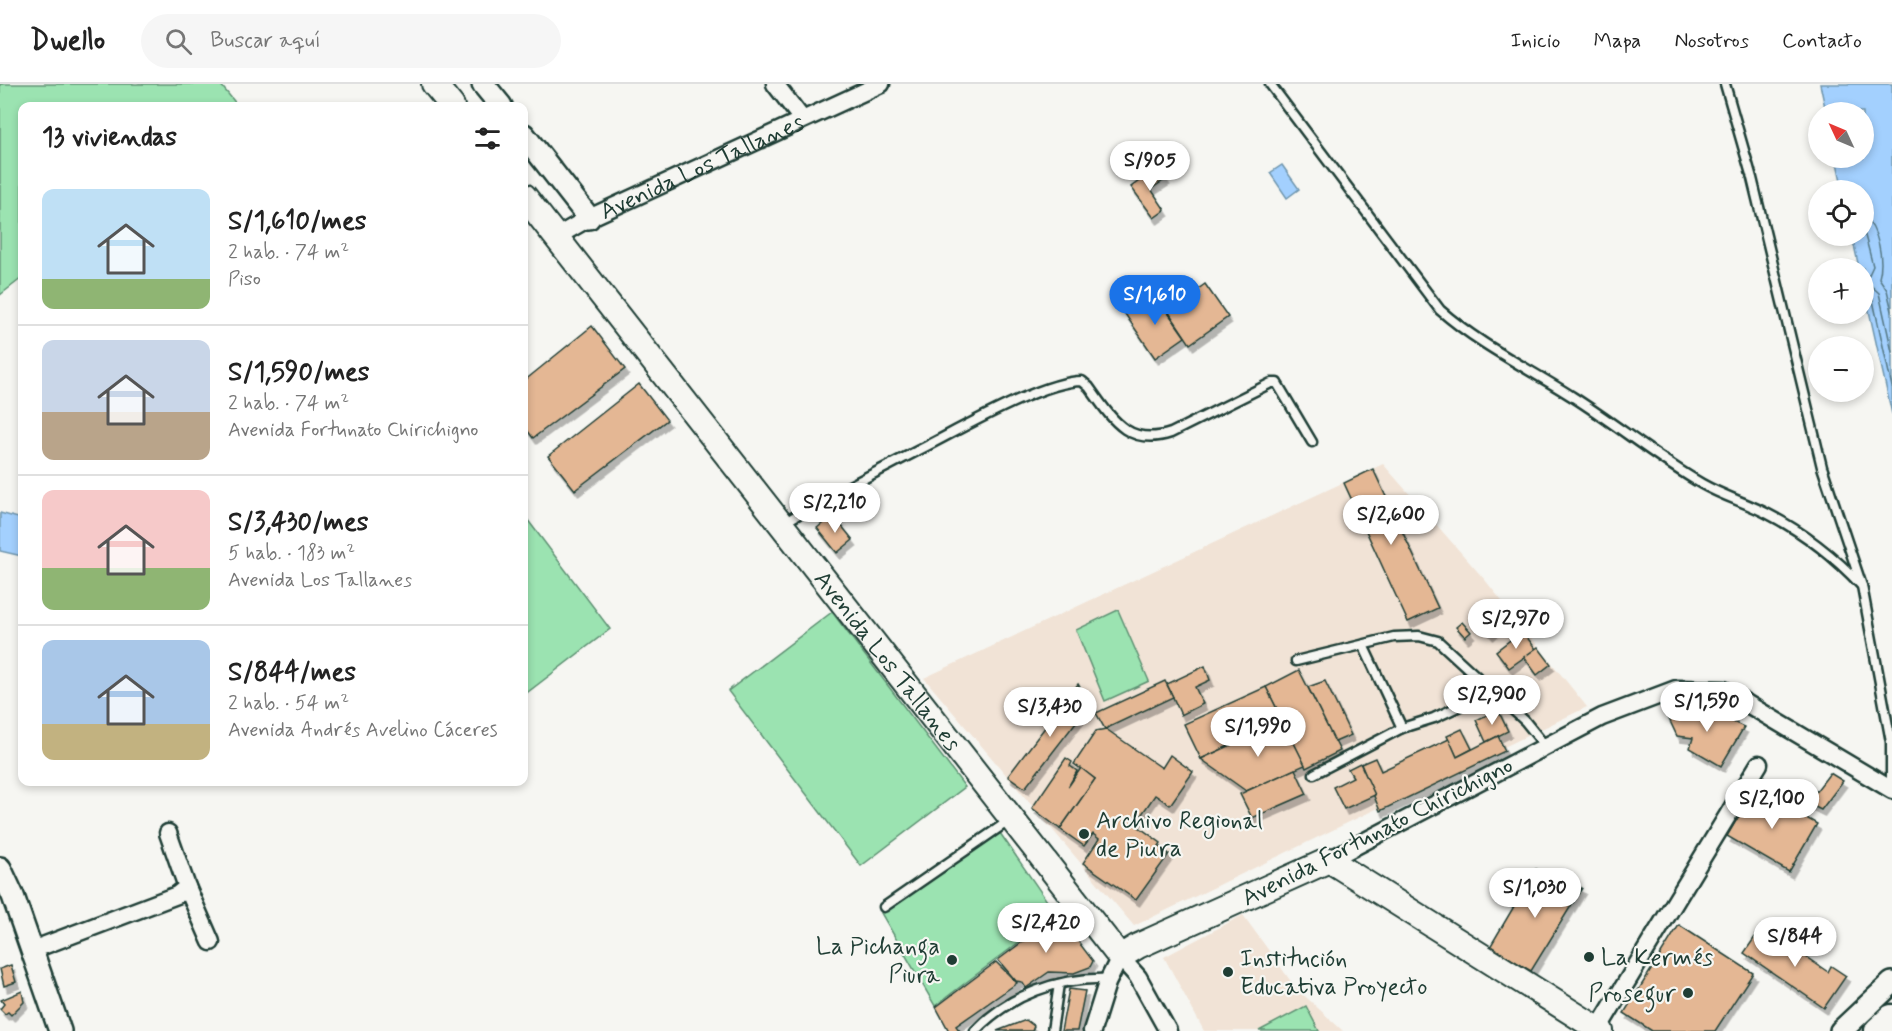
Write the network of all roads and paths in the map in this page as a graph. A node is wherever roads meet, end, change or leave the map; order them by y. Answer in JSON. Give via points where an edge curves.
{"nodes":[{"id":1,"x":434,"y":84,"type":"edge"},
{"id":2,"x":483,"y":84,"type":"edge"},
{"id":3,"x":775,"y":84,"type":"edge"},
{"id":4,"x":881,"y":84,"type":"edge"},
{"id":5,"x":1270,"y":84,"type":"edge"},
{"id":6,"x":1725,"y":84,"type":"edge"},
{"id":7,"x":449,"y":102,"type":"edge"},
{"id":8,"x":498,"y":102,"type":"edge"},
{"id":9,"x":802,"y":119,"type":"junction"},
{"id":10,"x":528,"y":140,"type":"edge"},
{"id":11,"x":528,"y":201,"type":"edge"},
{"id":12,"x":589,"y":218,"type":"junction"},
{"id":13,"x":556,"y":237,"type":"junction"},
{"id":14,"x":1312,"y":442,"type":"dead end"},
{"id":15,"x":782,"y":524,"type":"junction"},
{"id":16,"x":1862,"y":586,"type":"junction"},
{"id":17,"x":1363,"y":645,"type":"junction"},
{"id":18,"x":1296,"y":661,"type":"dead end"},
{"id":19,"x":1492,"y":691,"type":"junction"},
{"id":20,"x":1402,"y":728,"type":"junction"},
{"id":21,"x":1545,"y":747,"type":"junction"},
{"id":22,"x":1759,"y":764,"type":"dead end"},
{"id":23,"x":1314,"y":774,"type":"dead end"},
{"id":24,"x":1891,"y":790,"type":"edge"},
{"id":25,"x":1012,"y":818,"type":"junction"},
{"id":26,"x":168,"y":834,"type":"dead end"},
{"id":27,"x":1329,"y":860,"type":"junction"},
{"id":28,"x":0,"y":868,"type":"edge"},
{"id":29,"x":187,"y":887,"type":"junction"},
{"id":30,"x":884,"y":907,"type":"dead end"},
{"id":31,"x":211,"y":942,"type":"dead end"},
{"id":32,"x":32,"y":950,"type":"junction"},
{"id":33,"x":1120,"y":957,"type":"junction"},
{"id":34,"x":1108,"y":979,"type":"junction"},
{"id":35,"x":1892,"y":983,"type":"edge"},
{"id":36,"x":1059,"y":984,"type":"junction"},
{"id":37,"x":1892,"y":1018,"type":"edge"},
{"id":38,"x":1600,"y":1030,"type":"edge"},
{"id":39,"x":60,"y":1031,"type":"edge"},
{"id":40,"x":975,"y":1031,"type":"edge"},
{"id":41,"x":1052,"y":1031,"type":"edge"},
{"id":42,"x":1092,"y":1031,"type":"edge"},
{"id":43,"x":1168,"y":1031,"type":"edge"},
{"id":44,"x":1841,"y":1031,"type":"edge"},
{"id":45,"x":1879,"y":1031,"type":"edge"}],
"edges":[{"from":1,"to":7,"type":"main road"},
{"from":2,"to":8,"type":"street"},
{"from":3,"to":9,"type":"street"},
{"from":4,"to":9,"type":"street","name":"Avenida Los Tallanes"},
{"from":5,"to":16,"type":"lane","via":[[1440,310],[1498,354],[1573,397],[1703,485],[1810,538]]},
{"from":6,"to":16,"type":"lane","via":[[1752,178],[1822,467]]},
{"from":9,"to":12,"type":"street","name":"Avenida Los Tallanes"},
{"from":10,"to":12,"type":"street"},
{"from":11,"to":13,"type":"main road","name":"Avenida Los Tallanes"},
{"from":12,"to":13,"type":"street","name":"Avenida Los Tallanes"},
{"from":13,"to":15,"type":"main road","name":"Avenida Los Tallanes"},
{"from":14,"to":15,"type":"lane","via":[[1277,383],[1155,439],[1127,433],[1089,387],[1074,381],[1050,387],[973,422]]},
{"from":15,"to":25,"type":"main road","name":"Avenida Los Tallanes"},
{"from":16,"to":24,"type":"lane","via":[[1891,742]]},
{"from":17,"to":18,"type":"lane"},
{"from":17,"to":19,"type":"lane","via":[[1394,637],[1419,636],[1438,641]]},
{"from":17,"to":20,"type":"lane"},
{"from":19,"to":20,"type":"lane"},
{"from":19,"to":21,"type":"lane","via":[[1525,721]]},
{"from":20,"to":23,"type":"lane"},
{"from":21,"to":24,"type":"street","name":"Avenida Fortunato Chirichigno","via":[[1602,717],[1676,689],[1712,688],[1724,690]]},
{"from":21,"to":27,"type":"street","name":"Avenida Fortunato Chirichigno"},
{"from":22,"to":38,"type":"street"},
{"from":25,"to":30,"type":"lane"},
{"from":25,"to":33,"type":"main road","name":"Avenida Los Tallanes"},
{"from":26,"to":29,"type":"street"},
{"from":27,"to":33,"type":"main road","name":"Avenida Fortunato Chirichigno"},
{"from":27,"to":38,"type":"main road"},
{"from":28,"to":32,"type":"street"},
{"from":29,"to":31,"type":"street"},
{"from":29,"to":32,"type":"street","via":[[177,895]]},
{"from":32,"to":39,"type":"street"},
{"from":33,"to":34,"type":"street"},
{"from":33,"to":43,"type":"street","name":"Avenida Los Tallanes","via":[[1138,977]]},
{"from":34,"to":36,"type":"lane","via":[[1087,978]]},
{"from":34,"to":42,"type":"street"},
{"from":35,"to":44,"type":"street"},
{"from":36,"to":40,"type":"lane","via":[[1009,1003]]},
{"from":36,"to":41,"type":"lane"},
{"from":37,"to":45,"type":"highway"}]}
